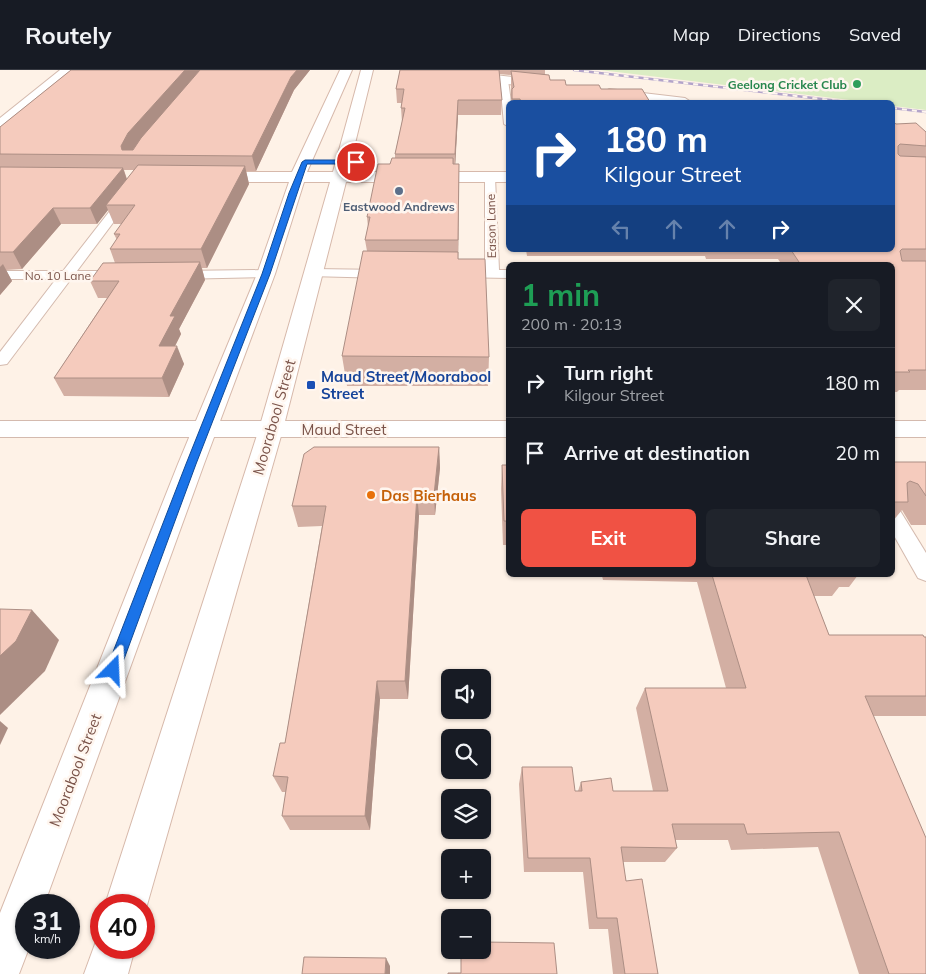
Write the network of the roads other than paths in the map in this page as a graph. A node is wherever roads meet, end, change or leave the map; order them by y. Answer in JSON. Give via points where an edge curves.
{"nodes":[{"id":1,"x":67,"y":70,"type":"edge"},
{"id":2,"x":346,"y":70,"type":"edge"},
{"id":3,"x":367,"y":70,"type":"edge"},
{"id":4,"x":424,"y":70,"type":"edge"},
{"id":5,"x":504,"y":80,"type":"junction"},
{"id":6,"x":561,"y":87,"type":"edge"},
{"id":7,"x":599,"y":92,"type":"edge"},
{"id":8,"x":506,"y":100,"type":"edge"},
{"id":9,"x":668,"y":100,"type":"edge"},
{"id":10,"x":0,"y":125,"type":"edge"},
{"id":11,"x":288,"y":162,"type":"dead end"},
{"id":12,"x":305,"y":162,"type":"junction"},
{"id":13,"x":449,"y":163,"type":"edge"},
{"id":14,"x":506,"y":163,"type":"edge"},
{"id":15,"x":347,"y":167,"type":"junction"},
{"id":16,"x":198,"y":177,"type":"edge"},
{"id":17,"x":490,"y":177,"type":"junction"},
{"id":18,"x":506,"y":177,"type":"edge"},
{"id":19,"x":299,"y":178,"type":"junction"},
{"id":20,"x":132,"y":188,"type":"edge"},
{"id":21,"x":266,"y":274,"type":"junction"},
{"id":22,"x":314,"y":274,"type":"junction"},
{"id":23,"x":403,"y":274,"type":"edge"},
{"id":24,"x":443,"y":274,"type":"edge"},
{"id":25,"x":492,"y":274,"type":"junction"},
{"id":26,"x":506,"y":274,"type":"edge"},
{"id":27,"x":0,"y":275,"type":"edge"},
{"id":28,"x":66,"y":275,"type":"junction"},
{"id":29,"x":136,"y":275,"type":"edge"},
{"id":30,"x":166,"y":275,"type":"edge"},
{"id":31,"x":1,"y":361,"type":"edge"},
{"id":32,"x":0,"y":429,"type":"edge"},
{"id":33,"x":205,"y":429,"type":"junction"},
{"id":34,"x":271,"y":429,"type":"junction"},
{"id":35,"x":506,"y":429,"type":"edge"},
{"id":36,"x":895,"y":429,"type":"edge"},
{"id":37,"x":926,"y":429,"type":"edge"},
{"id":38,"x":895,"y":519,"type":"edge"},
{"id":39,"x":926,"y":572,"type":"edge"},
{"id":40,"x":129,"y":894,"type":"edge"},
{"id":41,"x":111,"y":959,"type":"edge"},
{"id":42,"x":0,"y":968,"type":"edge"},
{"id":43,"x":106,"y":974,"type":"edge"}],
"edges":[{"from":1,"to":10,"type":"street"},
{"from":2,"to":12,"type":"street","name":"Moorabool Street"},
{"from":3,"to":15,"type":"street","name":"Moorabool Street"},
{"from":4,"to":5,"type":"street"},
{"from":5,"to":6,"type":"street"},
{"from":5,"to":8,"type":"lane"},
{"from":7,"to":9,"type":"street"},
{"from":11,"to":12,"type":"street"},
{"from":12,"to":15,"type":"street"},
{"from":12,"to":19,"type":"street","name":"Moorabool Street"},
{"from":13,"to":14,"type":"street"},
{"from":15,"to":17,"type":"street"},
{"from":15,"to":19,"type":"street"},
{"from":15,"to":22,"type":"street","name":"Moorabool Street"},
{"from":16,"to":19,"type":"street"},
{"from":17,"to":18,"type":"street"},
{"from":17,"to":25,"type":"lane","name":"Eason Lane"},
{"from":19,"to":21,"type":"street","name":"Moorabool Street"},
{"from":20,"to":28,"type":"lane"},
{"from":21,"to":30,"type":"lane"},
{"from":21,"to":33,"type":"street","name":"Moorabool Street"},
{"from":22,"to":23,"type":"lane"},
{"from":22,"to":34,"type":"street","name":"Moorabool Street"},
{"from":24,"to":25,"type":"lane"},
{"from":25,"to":26,"type":"lane"},
{"from":27,"to":28,"type":"lane","name":"No. 10 Lane"},
{"from":28,"to":29,"type":"lane","name":"No. 10 Lane"},
{"from":28,"to":31,"type":"lane"},
{"from":32,"to":33,"type":"street","name":"Maud Street"},
{"from":33,"to":34,"type":"street","name":"Maud Street"},
{"from":33,"to":42,"type":"street","name":"Moorabool Street"},
{"from":34,"to":35,"type":"street","name":"Maud Street"},
{"from":34,"to":40,"type":"street","name":"Moorabool Street"},
{"from":36,"to":37,"type":"street"},
{"from":38,"to":39,"type":"lane"},
{"from":41,"to":43,"type":"street"}]}
